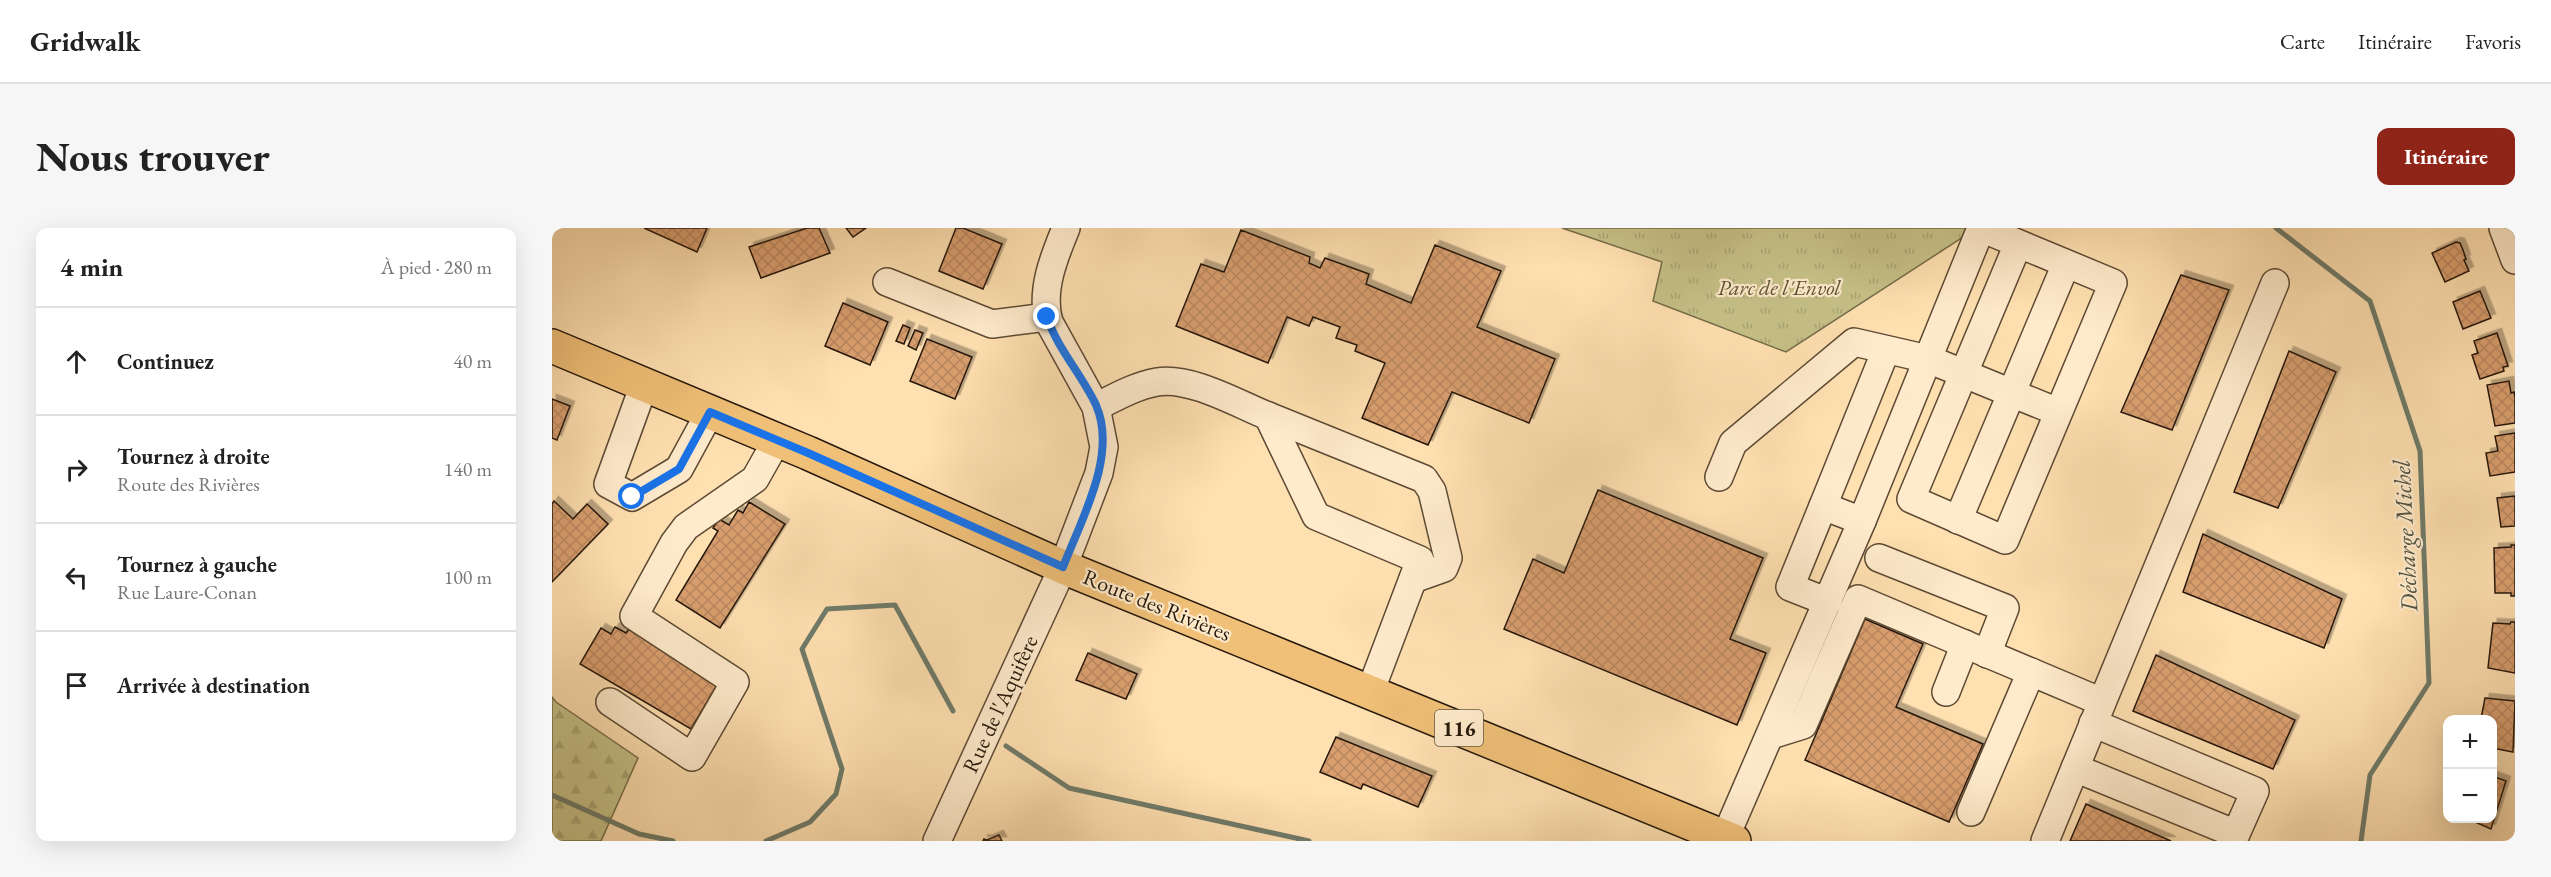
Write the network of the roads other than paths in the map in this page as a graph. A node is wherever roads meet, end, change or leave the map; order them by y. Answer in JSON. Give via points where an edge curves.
{"nodes":[{"id":1,"x":1066,"y":228,"type":"edge"},
{"id":2,"x":2503,"y":228,"type":"edge"},
{"id":3,"x":2018,"y":244,"type":"junction"},
{"id":4,"x":2515,"y":260,"type":"edge"},
{"id":5,"x":2066,"y":264,"type":"junction"},
{"id":6,"x":887,"y":282,"type":"dead end"},
{"id":7,"x":2275,"y":283,"type":"dead end"},
{"id":8,"x":1047,"y":317,"type":"junction"},
{"id":9,"x":552,"y":346,"type":"edge"},
{"id":10,"x":1886,"y":350,"type":"junction"},
{"id":11,"x":1928,"y":359,"type":"junction"},
{"id":12,"x":1963,"y":374,"type":"junction"},
{"id":13,"x":645,"y":385,"type":"junction"},
{"id":14,"x":2011,"y":394,"type":"junction"},
{"id":15,"x":1096,"y":406,"type":"junction"},
{"id":16,"x":710,"y":412,"type":"junction"},
{"id":17,"x":2058,"y":412,"type":"junction"},
{"id":18,"x":1269,"y":416,"type":"junction"},
{"id":19,"x":777,"y":440,"type":"junction"},
{"id":20,"x":1719,"y":477,"type":"dead end"},
{"id":21,"x":1823,"y":506,"type":"junction"},
{"id":22,"x":1959,"y":520,"type":"junction"},
{"id":23,"x":1862,"y":521,"type":"junction"},
{"id":24,"x":1879,"y":558,"type":"dead end"},
{"id":25,"x":1063,"y":567,"type":"junction"},
{"id":26,"x":1413,"y":579,"type":"junction"},
{"id":27,"x":1828,"y":602,"type":"junction"},
{"id":28,"x":1976,"y":649,"type":"junction"},
{"id":29,"x":2031,"y":672,"type":"junction"},
{"id":30,"x":1370,"y":692,"type":"junction"},
{"id":31,"x":1946,"y":692,"type":"dead end"},
{"id":32,"x":610,"y":702,"type":"dead end"},
{"id":33,"x":2098,"y":712,"type":"junction"},
{"id":34,"x":1771,"y":735,"type":"junction"},
{"id":35,"x":2075,"y":768,"type":"junction"},
{"id":36,"x":1971,"y":812,"type":"dead end"},
{"id":37,"x":1729,"y":839,"type":"edge"},
{"id":38,"x":937,"y":841,"type":"edge"},
{"id":39,"x":2045,"y":841,"type":"edge"}],
"edges":[{"from":1,"to":8,"type":"street","via":[[1047,283]]},
{"from":2,"to":4,"type":"street"},
{"from":3,"to":5,"type":"street"},
{"from":3,"to":11,"type":"street","via":[[1981,228]]},
{"from":3,"to":12,"type":"street"},
{"from":5,"to":14,"type":"street"},
{"from":5,"to":17,"type":"street","via":[[2113,283]]},
{"from":6,"to":8,"type":"street","via":[[992,324]]},
{"from":7,"to":33,"type":"street"},
{"from":8,"to":15,"type":"street","name":"Rue de l'Aquifère"},
{"from":9,"to":13,"type":"main road","name":"Route des Rivières","number":"116"},
{"from":10,"to":11,"type":"street"},
{"from":10,"to":20,"type":"street","via":[[1854,342],[1733,443]]},
{"from":10,"to":21,"type":"street"},
{"from":11,"to":12,"type":"street"},
{"from":11,"to":23,"type":"street"},
{"from":12,"to":14,"type":"street"},
{"from":12,"to":22,"type":"street","via":[[1911,499]]},
{"from":13,"to":16,"type":"main road","name":"Route des Rivières","number":"116"},
{"from":13,"to":16,"type":"street","via":[[608,484],[632,497],[679,469]]},
{"from":14,"to":17,"type":"street"},
{"from":14,"to":22,"type":"street"},
{"from":15,"to":18,"type":"street","via":[[1133,388],[1159,381],[1187,383]]},
{"from":15,"to":25,"type":"street","name":"Rue de l'Aquifère","via":[[1104,447],[1099,473]]},
{"from":16,"to":19,"type":"main road","name":"Route des Rivières","number":"116"},
{"from":17,"to":22,"type":"street","via":[[2005,540]]},
{"from":18,"to":26,"type":"street","via":[[1316,516],[1420,560]]},
{"from":18,"to":26,"type":"street","via":[[1424,478],[1432,491],[1449,558],[1444,568]]},
{"from":19,"to":25,"type":"main road","name":"Route des Rivières","number":"116"},
{"from":19,"to":32,"type":"street","via":[[755,479],[686,527],[634,616],[735,682],[692,756]]},
{"from":21,"to":23,"type":"street"},
{"from":21,"to":27,"type":"street","via":[[1790,587]]},
{"from":23,"to":27,"type":"street"},
{"from":24,"to":28,"type":"street","via":[[2005,608]]},
{"from":25,"to":30,"type":"main road","name":"Route des Rivières","number":"116"},
{"from":25,"to":38,"type":"street","name":"Rue de l'Aquifère"},
{"from":26,"to":30,"type":"street"},
{"from":27,"to":34,"type":"street"},
{"from":28,"to":29,"type":"street"},
{"from":28,"to":31,"type":"street"},
{"from":28,"to":34,"type":"street","via":[[1857,599],[1803,725]]},
{"from":29,"to":33,"type":"street"},
{"from":29,"to":36,"type":"street"},
{"from":30,"to":37,"type":"main road","name":"Route des Rivières","number":"116"},
{"from":33,"to":35,"type":"street"},
{"from":33,"to":35,"type":"street","via":[[2254,791],[2236,834]]},
{"from":34,"to":37,"type":"street"},
{"from":35,"to":39,"type":"street"}]}
